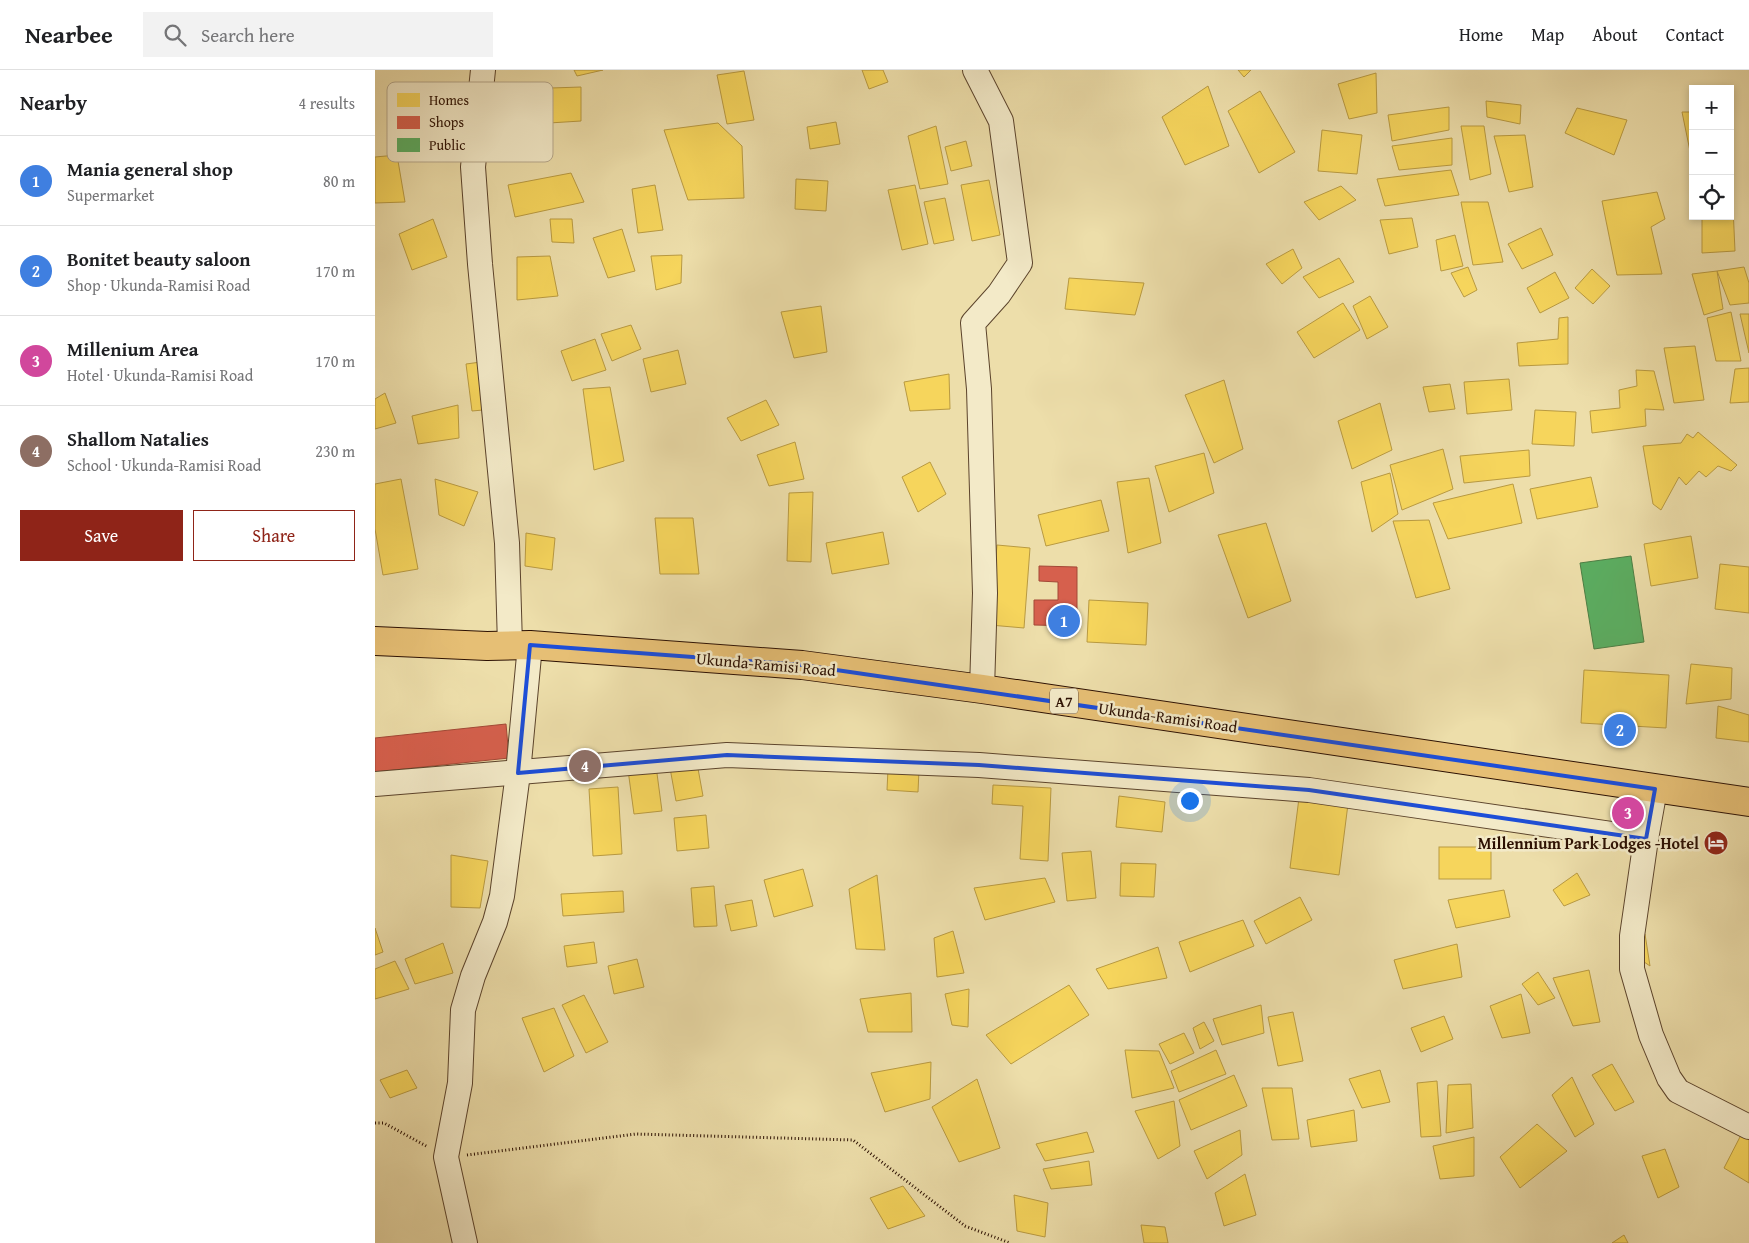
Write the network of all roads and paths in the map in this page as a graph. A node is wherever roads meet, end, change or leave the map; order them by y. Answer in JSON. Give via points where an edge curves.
{"nodes":[{"id":1,"x":975,"y":70,"type":"edge"},
{"id":2,"x":474,"y":162,"type":"edge"},
{"id":3,"x":375,"y":641,"type":"edge"},
{"id":4,"x":520,"y":645,"type":"junction"},
{"id":5,"x":982,"y":689,"type":"junction"},
{"id":6,"x":518,"y":772,"type":"junction"},
{"id":7,"x":375,"y":784,"type":"edge"},
{"id":8,"x":1655,"y":789,"type":"junction"},
{"id":9,"x":1749,"y":802,"type":"edge"},
{"id":10,"x":1646,"y":839,"type":"junction"},
{"id":11,"x":375,"y":1123,"type":"edge"},
{"id":12,"x":1749,"y":1127,"type":"edge"},
{"id":13,"x":446,"y":1157,"type":"junction"},
{"id":14,"x":465,"y":1243,"type":"edge"},
{"id":15,"x":1010,"y":1243,"type":"edge"}],
"edges":[{"from":1,"to":5,"type":"street","via":[[1001,121],[1020,263],[999,294],[973,323],[979,389],[985,593]]},
{"from":2,"to":4,"type":"street","via":[[480,264]]},
{"from":3,"to":4,"type":"highway","name":"Ukunda-Ramisi Road","number":"A7"},
{"from":4,"to":5,"type":"highway","name":"Ukunda-Ramisi Road","number":"A7","via":[[802,666]]},
{"from":4,"to":6,"type":"street"},
{"from":5,"to":8,"type":"highway","name":"Ukunda-Ramisi Road","number":"A7"},
{"from":6,"to":7,"type":"street"},
{"from":6,"to":10,"type":"street","via":[[727,756],[979,765],[1309,790]]},
{"from":6,"to":13,"type":"street","via":[[503,896],[463,1010],[460,1083]]},
{"from":8,"to":9,"type":"highway","name":"Ukunda-Ramisi Road","number":"A7"},
{"from":8,"to":10,"type":"street"},
{"from":10,"to":12,"type":"street","via":[[1632,936],[1632,969],[1651,1035],[1678,1091]]},
{"from":11,"to":13,"type":"path","via":[[384,1123]]},
{"from":13,"to":14,"type":"street"},
{"from":13,"to":15,"type":"path","via":[[636,1134],[853,1140],[965,1226]]}]}
